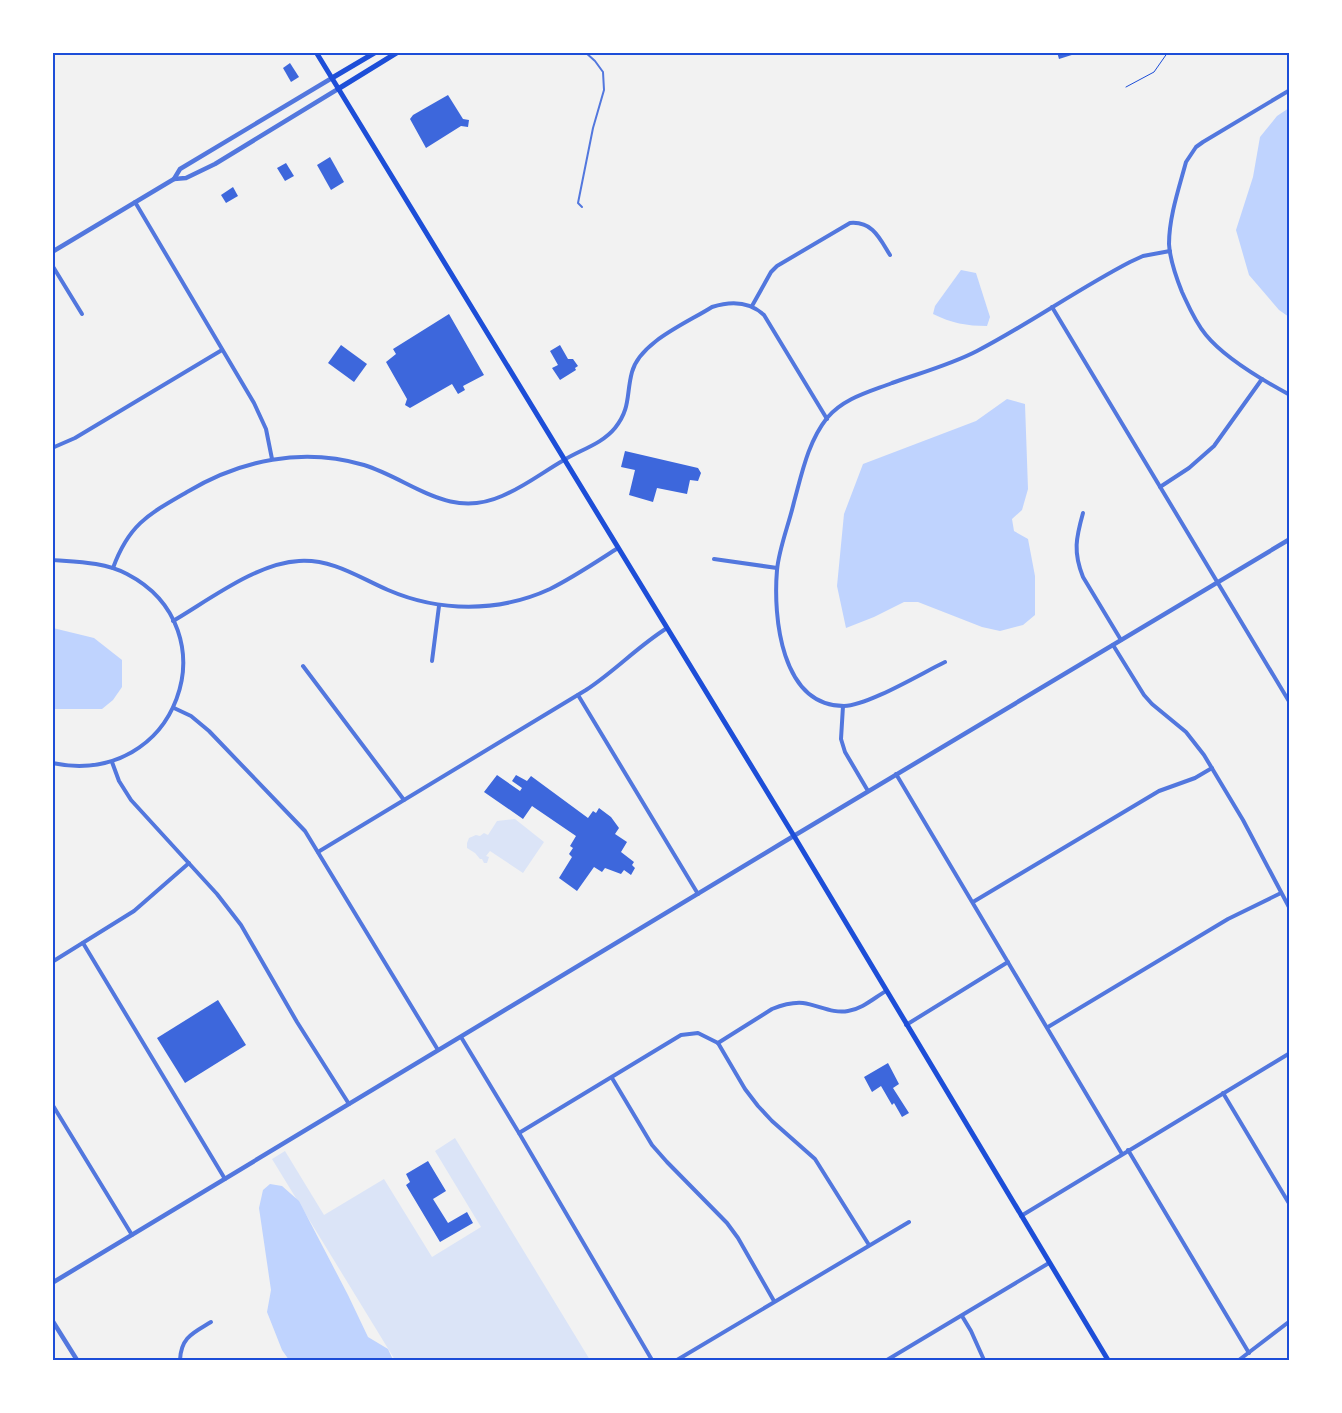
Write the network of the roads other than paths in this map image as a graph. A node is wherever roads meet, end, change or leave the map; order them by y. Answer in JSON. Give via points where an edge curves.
{"nodes":[{"id":1,"x":316,"y":52,"type":"edge"},
{"id":2,"x":376,"y":52,"type":"edge"},
{"id":3,"x":398,"y":52,"type":"edge"},
{"id":4,"x":585,"y":52,"type":"edge"},
{"id":5,"x":332,"y":78,"type":"junction"},
{"id":6,"x":338,"y":89,"type":"junction"},
{"id":7,"x":1290,"y":90,"type":"edge"},
{"id":8,"x":174,"y":179,"type":"junction"},
{"id":9,"x":135,"y":202,"type":"junction"},
{"id":10,"x":582,"y":207,"type":"dead end"},
{"id":11,"x":1170,"y":251,"type":"junction"},
{"id":12,"x":52,"y":252,"type":"edge"},
{"id":13,"x":890,"y":255,"type":"dead end"},
{"id":14,"x":52,"y":265,"type":"edge"},
{"id":15,"x":752,"y":306,"type":"junction"},
{"id":16,"x":1052,"y":307,"type":"junction"},
{"id":17,"x":82,"y":314,"type":"dead end"},
{"id":18,"x":222,"y":350,"type":"junction"},
{"id":19,"x":1262,"y":379,"type":"junction"},
{"id":20,"x":1290,"y":395,"type":"edge"},
{"id":21,"x":827,"y":419,"type":"junction"},
{"id":22,"x":52,"y":448,"type":"edge"},
{"id":23,"x":272,"y":459,"type":"junction"},
{"id":24,"x":564,"y":459,"type":"junction"},
{"id":25,"x":1160,"y":487,"type":"junction"},
{"id":26,"x":1083,"y":513,"type":"dead end"},
{"id":27,"x":1290,"y":539,"type":"edge"},
{"id":28,"x":618,"y":548,"type":"junction"},
{"id":29,"x":714,"y":559,"type":"dead end"},
{"id":30,"x":52,"y":560,"type":"edge"},
{"id":31,"x":114,"y":568,"type":"junction"},
{"id":32,"x":777,"y":568,"type":"junction"},
{"id":33,"x":1217,"y":582,"type":"junction"},
{"id":34,"x":440,"y":606,"type":"junction"},
{"id":35,"x":173,"y":621,"type":"junction"},
{"id":36,"x":667,"y":628,"type":"junction"},
{"id":37,"x":1121,"y":640,"type":"junction"},
{"id":38,"x":1113,"y":645,"type":"junction"},
{"id":39,"x":432,"y":660,"type":"dead end"},
{"id":40,"x":945,"y":662,"type":"dead end"},
{"id":41,"x":303,"y":666,"type":"dead end"},
{"id":42,"x":578,"y":695,"type":"junction"},
{"id":43,"x":1290,"y":703,"type":"edge"},
{"id":44,"x":843,"y":706,"type":"junction"},
{"id":45,"x":174,"y":708,"type":"junction"},
{"id":46,"x":112,"y":762,"type":"junction"},
{"id":47,"x":52,"y":763,"type":"edge"},
{"id":48,"x":1212,"y":768,"type":"junction"},
{"id":49,"x":896,"y":774,"type":"junction"},
{"id":50,"x":868,"y":791,"type":"junction"},
{"id":51,"x":404,"y":800,"type":"junction"},
{"id":52,"x":794,"y":836,"type":"junction"},
{"id":53,"x":318,"y":852,"type":"junction"},
{"id":54,"x":189,"y":863,"type":"junction"},
{"id":55,"x":1281,"y":893,"type":"junction"},
{"id":56,"x":698,"y":894,"type":"junction"},
{"id":57,"x":973,"y":902,"type":"junction"},
{"id":58,"x":1290,"y":909,"type":"edge"},
{"id":59,"x":83,"y":943,"type":"junction"},
{"id":60,"x":52,"y":962,"type":"edge"},
{"id":61,"x":1008,"y":962,"type":"junction"},
{"id":62,"x":886,"y":991,"type":"junction"},
{"id":63,"x":906,"y":1025,"type":"junction"},
{"id":64,"x":1048,"y":1027,"type":"junction"},
{"id":65,"x":460,"y":1037,"type":"junction"},
{"id":66,"x":718,"y":1043,"type":"junction"},
{"id":67,"x":438,"y":1050,"type":"junction"},
{"id":68,"x":1290,"y":1053,"type":"edge"},
{"id":69,"x":612,"y":1078,"type":"junction"},
{"id":70,"x":1223,"y":1093,"type":"junction"},
{"id":71,"x":52,"y":1104,"type":"edge"},
{"id":72,"x":349,"y":1104,"type":"junction"},
{"id":73,"x":520,"y":1133,"type":"junction"},
{"id":74,"x":1128,"y":1150,"type":"junction"},
{"id":75,"x":1122,"y":1154,"type":"junction"},
{"id":76,"x":226,"y":1179,"type":"junction"},
{"id":77,"x":1290,"y":1205,"type":"edge"},
{"id":78,"x":1021,"y":1216,"type":"junction"},
{"id":79,"x":909,"y":1222,"type":"dead end"},
{"id":80,"x":132,"y":1235,"type":"junction"},
{"id":81,"x":869,"y":1245,"type":"junction"},
{"id":82,"x":1049,"y":1263,"type":"junction"},
{"id":83,"x":52,"y":1283,"type":"edge"},
{"id":84,"x":774,"y":1301,"type":"junction"},
{"id":85,"x":962,"y":1316,"type":"junction"},
{"id":86,"x":52,"y":1320,"type":"edge"},
{"id":87,"x":1290,"y":1321,"type":"edge"},
{"id":88,"x":211,"y":1322,"type":"dead end"},
{"id":89,"x":1249,"y":1353,"type":"junction"},
{"id":90,"x":77,"y":1360,"type":"edge"},
{"id":91,"x":180,"y":1360,"type":"edge"},
{"id":92,"x":652,"y":1360,"type":"edge"},
{"id":93,"x":677,"y":1360,"type":"edge"},
{"id":94,"x":888,"y":1360,"type":"edge"},
{"id":95,"x":984,"y":1360,"type":"edge"},
{"id":96,"x":1108,"y":1360,"type":"edge"},
{"id":97,"x":1240,"y":1360,"type":"edge"}],
"edges":[{"from":1,"to":5,"type":"main road"},
{"from":2,"to":5,"type":"main road"},
{"from":3,"to":6,"type":"main road"},
{"from":4,"to":10,"type":"lane","via":[[603,72],[604,90],[578,203]]},
{"from":5,"to":6,"type":"main road"},
{"from":5,"to":8,"type":"street","via":[[180,169]]},
{"from":6,"to":8,"type":"street","via":[[216,164],[186,178]]},
{"from":6,"to":24,"type":"main road"},
{"from":7,"to":11,"type":"street","via":[[1203,142],[1190,154],[1172,219]]},
{"from":8,"to":9,"type":"street"},
{"from":9,"to":12,"type":"street"},
{"from":9,"to":18,"type":"street"},
{"from":11,"to":16,"type":"street","via":[[1130,262]]},
{"from":11,"to":19,"type":"street","via":[[1178,282],[1201,329],[1216,346]]},
{"from":13,"to":15,"type":"street","via":[[870,226],[850,223],[777,266]]},
{"from":14,"to":17,"type":"street"},
{"from":15,"to":21,"type":"street","via":[[768,321]]},
{"from":15,"to":24,"type":"street","via":[[733,303],[712,307],[648,347],[632,372],[629,399],[620,421],[604,438]]},
{"from":16,"to":21,"type":"street","via":[[975,352],[855,397]]},
{"from":16,"to":25,"type":"street"},
{"from":18,"to":22,"type":"street"},
{"from":18,"to":23,"type":"street","via":[[261,415]]},
{"from":19,"to":20,"type":"street"},
{"from":19,"to":25,"type":"street","via":[[1214,446]]},
{"from":21,"to":32,"type":"street","via":[[806,459]]},
{"from":23,"to":24,"type":"street","via":[[299,456],[347,461],[382,472],[440,500],[466,504],[502,496]]},
{"from":23,"to":31,"type":"street","via":[[216,476],[151,514],[128,536]]},
{"from":24,"to":28,"type":"main road"},
{"from":25,"to":33,"type":"street"},
{"from":26,"to":37,"type":"street","via":[[1076,539],[1079,567]]},
{"from":27,"to":33,"type":"street"},
{"from":28,"to":34,"type":"street","via":[[567,580],[531,597],[495,606]]},
{"from":28,"to":36,"type":"main road"},
{"from":29,"to":32,"type":"street"},
{"from":30,"to":31,"type":"street"},
{"from":31,"to":35,"type":"street","via":[[148,588]]},
{"from":32,"to":44,"type":"street","via":[[779,629],[792,674],[814,697]]},
{"from":33,"to":37,"type":"street"},
{"from":33,"to":43,"type":"street"},
{"from":34,"to":35,"type":"street","via":[[402,596],[341,567],[300,560],[259,570]]},
{"from":34,"to":39,"type":"street"},
{"from":35,"to":45,"type":"street","via":[[181,643],[183,670]]},
{"from":36,"to":42,"type":"street","via":[[641,645],[601,681]]},
{"from":36,"to":52,"type":"main road"},
{"from":37,"to":38,"type":"street"},
{"from":38,"to":48,"type":"street","via":[[1144,695],[1186,732]]},
{"from":38,"to":49,"type":"street"},
{"from":40,"to":44,"type":"street","via":[[860,704]]},
{"from":41,"to":51,"type":"street"},
{"from":42,"to":51,"type":"street"},
{"from":42,"to":56,"type":"street"},
{"from":44,"to":50,"type":"street","via":[[841,740]]},
{"from":45,"to":46,"type":"street","via":[[148,742]]},
{"from":45,"to":53,"type":"street","via":[[191,716],[209,731],[293,817]]},
{"from":46,"to":47,"type":"street","via":[[85,767]]},
{"from":46,"to":54,"type":"street","via":[[124,790]]},
{"from":48,"to":55,"type":"street"},
{"from":48,"to":57,"type":"street","via":[[1159,791]]},
{"from":49,"to":50,"type":"street"},
{"from":49,"to":57,"type":"street"},
{"from":50,"to":52,"type":"street"},
{"from":51,"to":53,"type":"street"},
{"from":52,"to":56,"type":"street"},
{"from":52,"to":62,"type":"main road"},
{"from":53,"to":67,"type":"street"},
{"from":54,"to":59,"type":"street","via":[[134,912]]},
{"from":54,"to":72,"type":"street","via":[[241,925]]},
{"from":55,"to":58,"type":"street"},
{"from":55,"to":64,"type":"street","via":[[1228,919]]},
{"from":56,"to":65,"type":"street"},
{"from":57,"to":61,"type":"street"},
{"from":59,"to":60,"type":"street"},
{"from":59,"to":76,"type":"street"},
{"from":61,"to":63,"type":"street"},
{"from":61,"to":64,"type":"street"},
{"from":62,"to":63,"type":"main road"},
{"from":62,"to":66,"type":"street","via":[[848,1011],[832,1011],[803,1003],[782,1005]]},
{"from":63,"to":78,"type":"main road"},
{"from":64,"to":75,"type":"street"},
{"from":65,"to":67,"type":"street"},
{"from":65,"to":73,"type":"street"},
{"from":66,"to":69,"type":"street","via":[[698,1033],[681,1035]]},
{"from":66,"to":81,"type":"street","via":[[758,1106],[815,1159]]},
{"from":67,"to":72,"type":"street"},
{"from":68,"to":70,"type":"street"},
{"from":69,"to":73,"type":"street"},
{"from":69,"to":84,"type":"street","via":[[652,1145],[738,1238]]},
{"from":70,"to":74,"type":"street"},
{"from":70,"to":77,"type":"street"},
{"from":71,"to":80,"type":"street"},
{"from":72,"to":76,"type":"street"},
{"from":73,"to":92,"type":"street"},
{"from":74,"to":75,"type":"street"},
{"from":74,"to":89,"type":"street"},
{"from":75,"to":78,"type":"street"},
{"from":76,"to":80,"type":"street"},
{"from":78,"to":82,"type":"main road"},
{"from":79,"to":81,"type":"street"},
{"from":80,"to":83,"type":"street"},
{"from":81,"to":84,"type":"street"},
{"from":82,"to":85,"type":"street"},
{"from":82,"to":96,"type":"main road"},
{"from":84,"to":93,"type":"street"},
{"from":85,"to":94,"type":"street"},
{"from":85,"to":95,"type":"street"},
{"from":86,"to":90,"type":"street"},
{"from":87,"to":89,"type":"street"},
{"from":88,"to":91,"type":"street","via":[[186,1339]]},
{"from":89,"to":97,"type":"street"}]}
